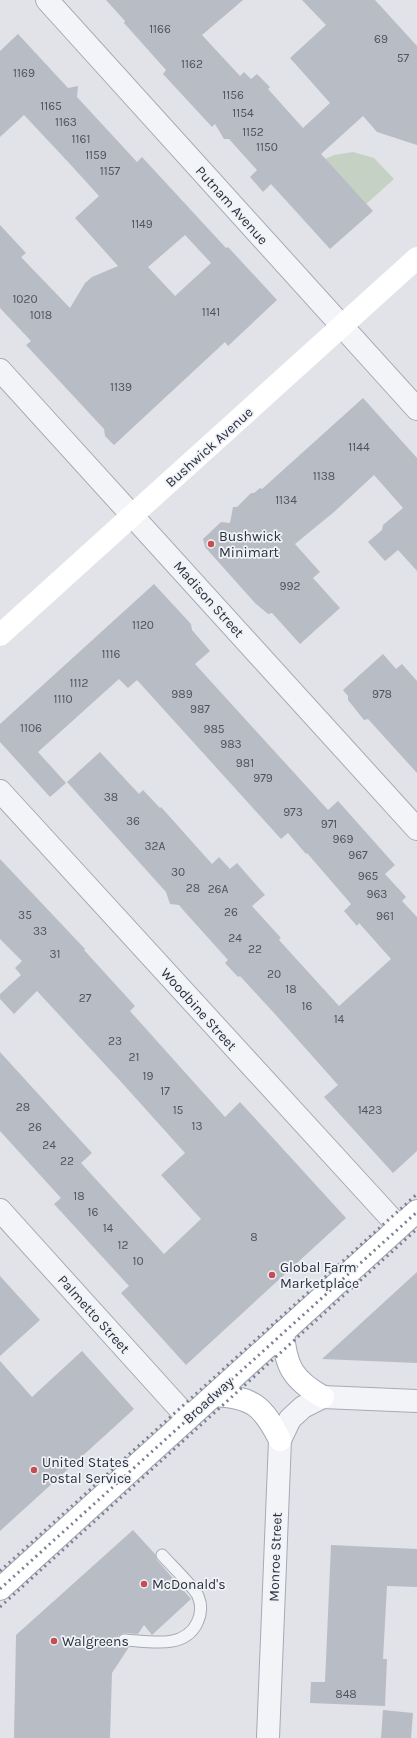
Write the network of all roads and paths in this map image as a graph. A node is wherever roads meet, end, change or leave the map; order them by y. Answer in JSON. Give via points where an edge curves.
{"nodes":[{"id":1,"x":46,"y":0,"type":"edge"},
{"id":2,"x":417,"y":258,"type":"edge"},
{"id":3,"x":342,"y":326,"type":"junction"},
{"id":4,"x":0,"y":370,"type":"edge"},
{"id":5,"x":417,"y":409,"type":"edge"},
{"id":6,"x":132,"y":515,"type":"junction"},
{"id":7,"x":0,"y":635,"type":"edge"},
{"id":8,"x":0,"y":791,"type":"edge"},
{"id":9,"x":417,"y":829,"type":"edge"},
{"id":10,"x":0,"y":1210,"type":"edge"},
{"id":11,"x":417,"y":1211,"type":"edge"},
{"id":12,"x":399,"y":1227,"type":"junction"},
{"id":13,"x":283,"y":1332,"type":"junction"},
{"id":14,"x":214,"y":1395,"type":"junction"},
{"id":15,"x":323,"y":1397,"type":"junction"},
{"id":16,"x":417,"y":1401,"type":"edge"},
{"id":17,"x":188,"y":1418,"type":"junction"},
{"id":18,"x":280,"y":1440,"type":"junction"},
{"id":19,"x":162,"y":1555,"type":"dead end"},
{"id":20,"x":0,"y":1589,"type":"edge"},
{"id":21,"x":124,"y":1640,"type":"dead end"},
{"id":22,"x":268,"y":1738,"type":"edge"}],
"edges":[{"from":1,"to":3,"type":"street","name":"Putnam Avenue"},
{"from":2,"to":3,"type":"main road","name":"Bushwick Avenue"},
{"from":3,"to":5,"type":"street","name":"Putnam Avenue"},
{"from":3,"to":6,"type":"main road","name":"Bushwick Avenue"},
{"from":4,"to":6,"type":"street","name":"Madison Street"},
{"from":6,"to":7,"type":"main road","name":"Bushwick Avenue"},
{"from":6,"to":9,"type":"street","name":"Madison Street"},
{"from":8,"to":12,"type":"street","name":"Woodbine Street"},
{"from":10,"to":17,"type":"street","name":"Palmetto Street"},
{"from":11,"to":12,"type":"main road","name":"Broadway"},
{"from":12,"to":13,"type":"main road","name":"Broadway"},
{"from":13,"to":14,"type":"main road","name":"Broadway"},
{"from":13,"to":15,"type":"main road","via":[[284,1353],[292,1371],[306,1387]]},
{"from":14,"to":17,"type":"main road","name":"Broadway"},
{"from":14,"to":18,"type":"main road","via":[[235,1396],[256,1404],[270,1418]]},
{"from":15,"to":16,"type":"street"},
{"from":15,"to":18,"type":"street","name":"Monroe Street","via":[[303,1407],[290,1419]]},
{"from":17,"to":20,"type":"main road","name":"Broadway"},
{"from":18,"to":22,"type":"street","name":"Monroe Street"},
{"from":19,"to":21,"type":"lane","via":[[198,1595],[201,1605],[200,1617],[194,1629],[180,1640]]}]}
